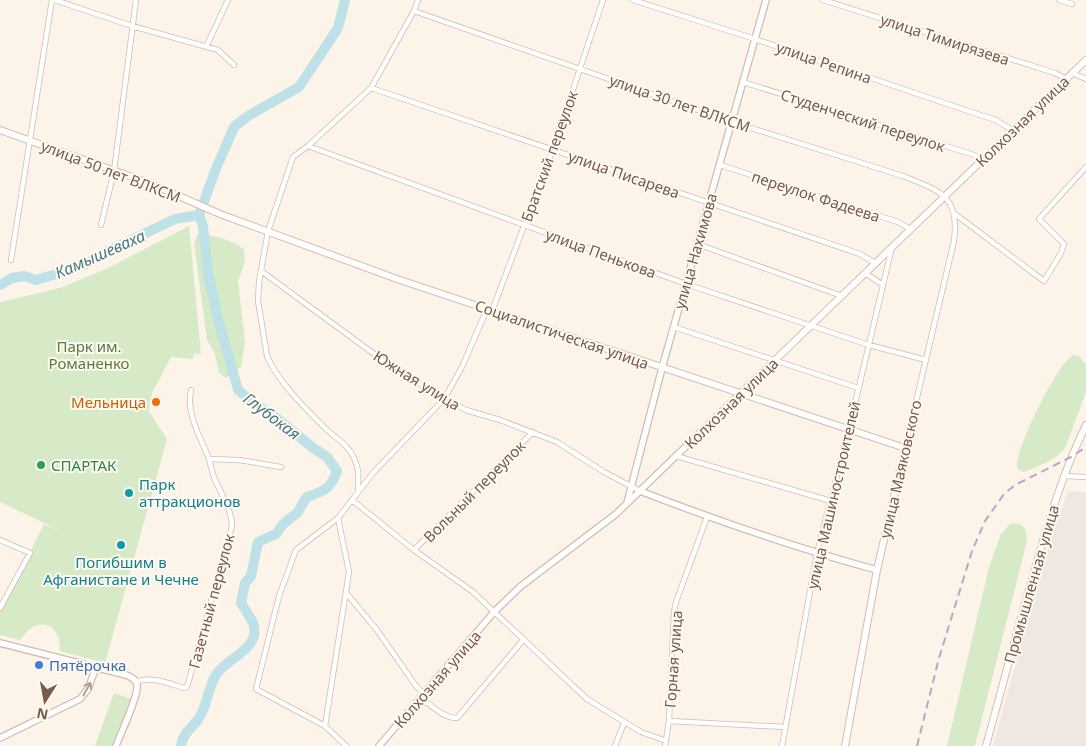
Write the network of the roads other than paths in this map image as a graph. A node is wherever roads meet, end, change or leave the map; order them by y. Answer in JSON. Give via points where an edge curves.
{"nodes":[{"id":1,"x":53,"y":0,"type":"edge"},
{"id":2,"x":136,"y":0,"type":"edge"},
{"id":3,"x":228,"y":0,"type":"edge"},
{"id":4,"x":418,"y":0,"type":"edge"},
{"id":5,"x":603,"y":0,"type":"edge"},
{"id":6,"x":632,"y":0,"type":"edge"},
{"id":7,"x":766,"y":0,"type":"edge"},
{"id":8,"x":823,"y":0,"type":"edge"},
{"id":9,"x":1059,"y":0,"type":"edge"},
{"id":10,"x":1072,"y":4,"type":"dead end"},
{"id":11,"x":414,"y":11,"type":"junction"},
{"id":12,"x":132,"y":26,"type":"junction"},
{"id":13,"x":755,"y":39,"type":"junction"},
{"id":14,"x":206,"y":47,"type":"junction"},
{"id":15,"x":1086,"y":60,"type":"edge"},
{"id":16,"x":234,"y":65,"type":"dead end"},
{"id":17,"x":580,"y":69,"type":"junction"},
{"id":18,"x":1072,"y":73,"type":"junction"},
{"id":19,"x":1086,"y":79,"type":"edge"},
{"id":20,"x":1066,"y":80,"type":"junction"},
{"id":21,"x":743,"y":82,"type":"junction"},
{"id":22,"x":371,"y":88,"type":"junction"},
{"id":23,"x":732,"y":122,"type":"junction"},
{"id":24,"x":0,"y":130,"type":"edge"},
{"id":25,"x":1013,"y":131,"type":"junction"},
{"id":26,"x":30,"y":141,"type":"junction"},
{"id":27,"x":308,"y":146,"type":"junction"},
{"id":28,"x":553,"y":149,"type":"junction"},
{"id":29,"x":982,"y":160,"type":"junction"},
{"id":30,"x":720,"y":165,"type":"junction"},
{"id":31,"x":1086,"y":167,"type":"edge"},
{"id":32,"x":114,"y":171,"type":"junction"},
{"id":33,"x":944,"y":196,"type":"junction"},
{"id":34,"x":709,"y":203,"type":"junction"},
{"id":35,"x":220,"y":214,"type":"joint"},
{"id":36,"x":955,"y":214,"type":"junction"},
{"id":37,"x":101,"y":225,"type":"dead end"},
{"id":38,"x":524,"y":225,"type":"junction"},
{"id":39,"x":910,"y":229,"type":"junction"},
{"id":40,"x":268,"y":231,"type":"junction"},
{"id":41,"x":697,"y":244,"type":"junction"},
{"id":42,"x":893,"y":245,"type":"junction"},
{"id":43,"x":11,"y":260,"type":"dead end"},
{"id":44,"x":875,"y":263,"type":"junction"},
{"id":45,"x":260,"y":271,"type":"junction"},
{"id":46,"x":865,"y":273,"type":"junction"},
{"id":47,"x":686,"y":284,"type":"junction"},
{"id":48,"x":884,"y":285,"type":"junction"},
{"id":49,"x":842,"y":296,"type":"junction"},
{"id":50,"x":489,"y":310,"type":"junction"},
{"id":51,"x":811,"y":326,"type":"junction"},
{"id":52,"x":674,"y":328,"type":"junction"},
{"id":53,"x":869,"y":345,"type":"junction"},
{"id":54,"x":775,"y":360,"type":"junction"},
{"id":55,"x":926,"y":360,"type":"junction"},
{"id":56,"x":662,"y":368,"type":"junction"},
{"id":57,"x":858,"y":388,"type":"junction"},
{"id":58,"x":191,"y":390,"type":"dead end"},
{"id":59,"x":740,"y":394,"type":"junction"},
{"id":60,"x":444,"y":399,"type":"junction"},
{"id":61,"x":1086,"y":425,"type":"edge"},
{"id":62,"x":849,"y":429,"type":"junction"},
{"id":63,"x":533,"y":432,"type":"junction"},
{"id":64,"x":905,"y":448,"type":"junction"},
{"id":65,"x":676,"y":456,"type":"junction"},
{"id":66,"x":209,"y":459,"type":"junction"},
{"id":67,"x":282,"y":466,"type":"dead end"},
{"id":68,"x":1064,"y":476,"type":"junction"},
{"id":69,"x":1086,"y":477,"type":"edge"},
{"id":70,"x":631,"y":487,"type":"junction"},
{"id":71,"x":640,"y":491,"type":"junction"},
{"id":72,"x":358,"y":492,"type":"junction"},
{"id":73,"x":352,"y":500,"type":"junction"},
{"id":74,"x":831,"y":500,"type":"junction"},
{"id":75,"x":627,"y":504,"type":"junction"},
{"id":76,"x":707,"y":517,"type":"junction"},
{"id":77,"x":338,"y":518,"type":"junction"},
{"id":78,"x":0,"y":540,"type":"edge"},
{"id":79,"x":414,"y":550,"type":"junction"},
{"id":80,"x":816,"y":553,"type":"junction"},
{"id":81,"x":876,"y":570,"type":"junction"},
{"id":82,"x":347,"y":594,"type":"junction"},
{"id":83,"x":0,"y":608,"type":"edge"},
{"id":84,"x":494,"y":612,"type":"junction"},
{"id":85,"x":524,"y":639,"type":"junction"},
{"id":86,"x":0,"y":643,"type":"edge"},
{"id":87,"x":96,"y":667,"type":"junction"},
{"id":88,"x":136,"y":682,"type":"junction"},
{"id":89,"x":423,"y":696,"type":"junction"},
{"id":90,"x":669,"y":721,"type":"junction"},
{"id":91,"x":624,"y":723,"type":"junction"},
{"id":92,"x":325,"y":726,"type":"junction"},
{"id":93,"x":785,"y":728,"type":"junction"},
{"id":94,"x":0,"y":738,"type":"edge"},
{"id":95,"x":666,"y":744,"type":"edge"},
{"id":96,"x":116,"y":746,"type":"edge"},
{"id":97,"x":346,"y":746,"type":"edge"},
{"id":98,"x":379,"y":746,"type":"edge"},
{"id":99,"x":615,"y":746,"type":"edge"},
{"id":100,"x":782,"y":746,"type":"edge"},
{"id":101,"x":845,"y":746,"type":"edge"},
{"id":102,"x":986,"y":746,"type":"edge"}],
"edges":[{"from":1,"to":12,"type":"street"},
{"from":1,"to":26,"type":"street"},
{"from":2,"to":12,"type":"street"},
{"from":3,"to":14,"type":"street"},
{"from":4,"to":11,"type":"street"},
{"from":5,"to":17,"type":"street","name":"Братский переулок"},
{"from":6,"to":13,"type":"street","name":"улица Репина"},
{"from":7,"to":13,"type":"street","name":"улица Нахимова"},
{"from":8,"to":20,"type":"street","name":"улица Тимирязева","via":[[1055,73]]},
{"from":9,"to":10,"type":"street"},
{"from":11,"to":17,"type":"street","name":"улица 30 лет ВЛКСМ"},
{"from":11,"to":22,"type":"street"},
{"from":12,"to":14,"type":"street"},
{"from":12,"to":32,"type":"street"},
{"from":13,"to":21,"type":"street","name":"улица Нахимова"},
{"from":13,"to":25,"type":"street","name":"улица Репина","via":[[996,120]]},
{"from":14,"to":16,"type":"street","via":[[218,50]]},
{"from":15,"to":18,"type":"main road","name":"Колхозная улица"},
{"from":17,"to":23,"type":"street","name":"улица 30 лет ВЛКСМ"},
{"from":17,"to":28,"type":"street","name":"Братский переулок"},
{"from":18,"to":19,"type":"street"},
{"from":18,"to":20,"type":"main road","name":"Колхозная улица"},
{"from":20,"to":25,"type":"main road","name":"Колхозная улица"},
{"from":21,"to":23,"type":"street","name":"улица Нахимова"},
{"from":21,"to":29,"type":"street","name":"Студенческий переулок"},
{"from":22,"to":27,"type":"street"},
{"from":22,"to":28,"type":"street","name":"улица Писарева"},
{"from":23,"to":30,"type":"street","name":"улица Нахимова"},
{"from":23,"to":33,"type":"street","name":"улица 30 лет ВЛКСМ","via":[[903,176]]},
{"from":24,"to":26,"type":"main road","name":"улица 50 лет ВЛКСМ"},
{"from":25,"to":29,"type":"main road","name":"Колхозная улица"},
{"from":26,"to":32,"type":"main road","name":"улица 50 лет ВЛКСМ"},
{"from":26,"to":43,"type":"street"},
{"from":27,"to":38,"type":"street","name":"улица Пенькова"},
{"from":27,"to":40,"type":"street","via":[[293,157]]},
{"from":28,"to":34,"type":"street","name":"улица Писарева"},
{"from":28,"to":38,"type":"street","name":"Братский переулок"},
{"from":29,"to":33,"type":"main road","name":"Колхозная улица"},
{"from":30,"to":34,"type":"street","name":"улица Нахимова"},
{"from":30,"to":39,"type":"street","name":"переулок Фадеева","via":[[898,222]]},
{"from":31,"to":36,"type":"street","via":[[1039,219],[1064,244],[1044,281]]},
{"from":32,"to":35,"type":"main road","name":"улица 50 лет ВЛКСМ"},
{"from":32,"to":37,"type":"street"},
{"from":33,"to":36,"type":"street"},
{"from":33,"to":39,"type":"main road","name":"Колхозная улица"},
{"from":34,"to":41,"type":"street","name":"улица Нахимова"},
{"from":34,"to":44,"type":"street","name":"улица Писарева","via":[[860,254]]},
{"from":35,"to":40,"type":"main road","name":"Социалистическая улица"},
{"from":36,"to":55,"type":"street","name":"улица Маяковского","via":[[954,241]]},
{"from":38,"to":47,"type":"street","name":"улица Пенькова"},
{"from":38,"to":50,"type":"street","name":"Братский переулок"},
{"from":39,"to":42,"type":"main road","name":"Колхозная улица"},
{"from":40,"to":45,"type":"street"},
{"from":40,"to":50,"type":"main road","name":"Социалистическая улица"},
{"from":41,"to":47,"type":"street","name":"улица Нахимова"},
{"from":41,"to":49,"type":"street"},
{"from":42,"to":44,"type":"main road","name":"Колхозная улица"},
{"from":42,"to":48,"type":"street","name":"улица Машиностроителей"},
{"from":44,"to":46,"type":"main road","name":"Колхозная улица"},
{"from":45,"to":60,"type":"street","name":"Южная улица","via":[[400,374]]},
{"from":45,"to":72,"type":"street","via":[[258,302],[270,362],[291,391],[351,451],[358,467]]},
{"from":46,"to":48,"type":"street"},
{"from":46,"to":49,"type":"main road","name":"Колхозная улица"},
{"from":47,"to":51,"type":"street","name":"улица Пенькова"},
{"from":47,"to":52,"type":"street","name":"улица Нахимова"},
{"from":48,"to":53,"type":"street","name":"улица Машиностроителей"},
{"from":49,"to":51,"type":"main road","name":"Колхозная улица"},
{"from":50,"to":56,"type":"main road","name":"Социалистическая улица"},
{"from":50,"to":60,"type":"street","name":"Братский переулок"},
{"from":51,"to":53,"type":"street","name":"улица Пенькова"},
{"from":51,"to":54,"type":"main road","name":"Колхозная улица"},
{"from":52,"to":54,"type":"street"},
{"from":52,"to":56,"type":"street","name":"улица Нахимова"},
{"from":53,"to":55,"type":"street","name":"улица Пенькова"},
{"from":53,"to":57,"type":"street","name":"улица Машиностроителей"},
{"from":54,"to":57,"type":"street"},
{"from":54,"to":59,"type":"main road","name":"Колхозная улица"},
{"from":55,"to":64,"type":"street","name":"улица Маяковского"},
{"from":56,"to":59,"type":"main road","name":"Социалистическая улица"},
{"from":56,"to":70,"type":"street","name":"улица Нахимова"},
{"from":57,"to":62,"type":"street","name":"улица Машиностроителей"},
{"from":58,"to":66,"type":"street","name":"Газетный переулок","via":[[192,416]]},
{"from":59,"to":62,"type":"main road","name":"Социалистическая улица"},
{"from":59,"to":65,"type":"street","name":"Колхозная улица"},
{"from":60,"to":63,"type":"street","name":"Южная улица","via":[[466,410]]},
{"from":60,"to":72,"type":"street","name":"Братский переулок"},
{"from":61,"to":68,"type":"main road","name":"Промышленная улица"},
{"from":62,"to":64,"type":"main road","name":"Социалистическая улица"},
{"from":62,"to":74,"type":"street","name":"улица Машиностроителей"},
{"from":63,"to":70,"type":"street","name":"Южная улица","via":[[557,442]]},
{"from":63,"to":79,"type":"street","name":"Вольный переулок"},
{"from":64,"to":81,"type":"main road","name":"улица Маяковского"},
{"from":65,"to":71,"type":"street","name":"Колхозная улица"},
{"from":65,"to":74,"type":"street"},
{"from":66,"to":67,"type":"street"},
{"from":66,"to":88,"type":"street","name":"Газетный переулок","via":[[232,526],[187,687],[152,680]]},
{"from":68,"to":69,"type":"street"},
{"from":68,"to":102,"type":"main road","name":"Промышленная улица","via":[[1022,611]]},
{"from":70,"to":71,"type":"street","name":"Южная улица"},
{"from":70,"to":75,"type":"street","name":"улица Нахимова"},
{"from":71,"to":75,"type":"street","name":"Колхозная улица"},
{"from":71,"to":76,"type":"street"},
{"from":72,"to":73,"type":"street","name":"Братский переулок"},
{"from":73,"to":77,"type":"street","name":"Братский переулок"},
{"from":73,"to":79,"type":"street"},
{"from":74,"to":80,"type":"street","name":"улица Машиностроителей"},
{"from":75,"to":84,"type":"street","name":"Колхозная улица","via":[[528,581]]},
{"from":76,"to":80,"type":"street"},
{"from":76,"to":90,"type":"street","name":"Горная улица","via":[[674,612]]},
{"from":77,"to":82,"type":"street","via":[[348,561]]},
{"from":77,"to":92,"type":"street","name":"Братский переулок","via":[[301,545],[293,556],[279,596],[256,689]]},
{"from":78,"to":83,"type":"street","via":[[30,553]]},
{"from":79,"to":84,"type":"street","via":[[473,592]]},
{"from":80,"to":81,"type":"street"},
{"from":80,"to":93,"type":"street","name":"улица Машиностроителей"},
{"from":81,"to":101,"type":"main road","name":"улица Маяковского"},
{"from":82,"to":89,"type":"street"},
{"from":82,"to":92,"type":"street"},
{"from":84,"to":85,"type":"street"},
{"from":84,"to":89,"type":"street","name":"Колхозная улица"},
{"from":85,"to":89,"type":"street","via":[[456,718],[442,713]]},
{"from":85,"to":91,"type":"street","via":[[587,699]]},
{"from":86,"to":87,"type":"street"},
{"from":87,"to":88,"type":"street","via":[[126,675]]},
{"from":94,"to":87,"type":"street","one_way":true,"via":[[80,699],[88,689]]},
{"from":88,"to":96,"type":"street","via":[[136,695]]},
{"from":89,"to":98,"type":"street","name":"Колхозная улица"},
{"from":90,"to":93,"type":"street"},
{"from":90,"to":95,"type":"street","name":"Горная улица"},
{"from":91,"to":95,"type":"street"},
{"from":91,"to":99,"type":"street"},
{"from":92,"to":97,"type":"street"},
{"from":93,"to":100,"type":"street","name":"улица Машиностроителей"}]}
